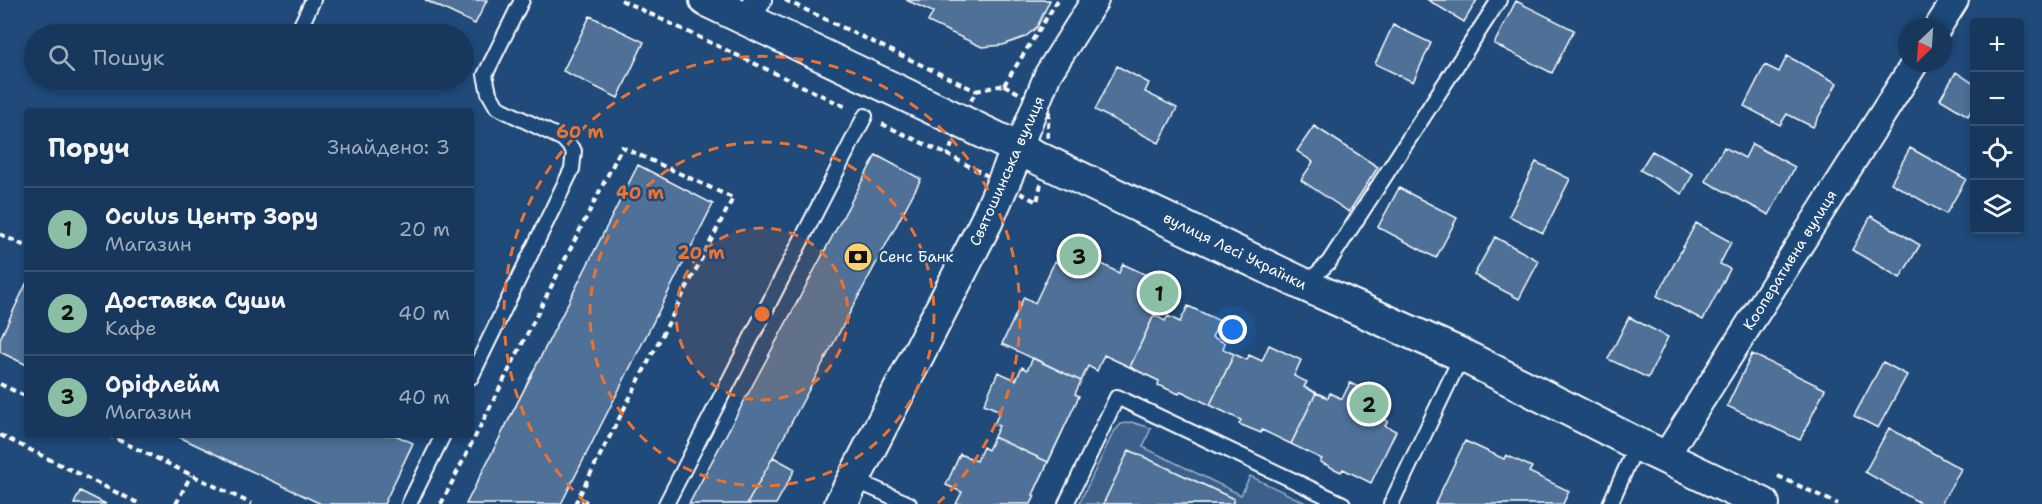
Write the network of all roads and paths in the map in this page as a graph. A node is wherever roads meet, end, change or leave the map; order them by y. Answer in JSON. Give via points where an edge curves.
{"nodes":[{"id":1,"x":313,"y":0,"type":"edge"},
{"id":2,"x":522,"y":0,"type":"edge"},
{"id":3,"x":621,"y":0,"type":"edge"},
{"id":4,"x":706,"y":0,"type":"edge"},
{"id":5,"x":785,"y":0,"type":"edge"},
{"id":6,"x":1058,"y":0,"type":"edge"},
{"id":7,"x":1095,"y":0,"type":"edge"},
{"id":8,"x":1499,"y":0,"type":"edge"},
{"id":9,"x":1955,"y":0,"type":"edge"},
{"id":10,"x":752,"y":9,"type":"edge"},
{"id":11,"x":1944,"y":18,"type":"edge"},
{"id":12,"x":302,"y":24,"type":"edge"},
{"id":13,"x":1909,"y":72,"type":"edge"},
{"id":14,"x":1004,"y":86,"type":"dead end"},
{"id":15,"x":976,"y":91,"type":"dead end"},
{"id":16,"x":865,"y":116,"type":"junction"},
{"id":17,"x":1019,"y":147,"type":"junction"},
{"id":18,"x":948,"y":155,"type":"dead end"},
{"id":19,"x":0,"y":234,"type":"edge"},
{"id":20,"x":24,"y":246,"type":"edge"},
{"id":21,"x":1305,"y":285,"type":"junction"},
{"id":22,"x":1462,"y":355,"type":"junction"},
{"id":23,"x":474,"y":371,"type":"edge"},
{"id":24,"x":0,"y":384,"type":"edge"},
{"id":25,"x":24,"y":396,"type":"edge"},
{"id":26,"x":0,"y":435,"type":"edge"},
{"id":27,"x":114,"y":438,"type":"edge"},
{"id":28,"x":441,"y":438,"type":"edge"},
{"id":29,"x":1638,"y":444,"type":"junction"},
{"id":30,"x":1665,"y":457,"type":"junction"},
{"id":31,"x":191,"y":475,"type":"junction"},
{"id":32,"x":855,"y":475,"type":"junction"},
{"id":33,"x":578,"y":498,"type":"junction"},
{"id":34,"x":140,"y":504,"type":"edge"},
{"id":35,"x":176,"y":504,"type":"edge"},
{"id":36,"x":252,"y":504,"type":"edge"},
{"id":37,"x":409,"y":504,"type":"edge"},
{"id":38,"x":441,"y":504,"type":"edge"},
{"id":39,"x":575,"y":504,"type":"edge"},
{"id":40,"x":591,"y":504,"type":"edge"},
{"id":41,"x":666,"y":504,"type":"edge"},
{"id":42,"x":840,"y":504,"type":"edge"},
{"id":43,"x":909,"y":504,"type":"edge"},
{"id":44,"x":1066,"y":504,"type":"edge"},
{"id":45,"x":1343,"y":504,"type":"edge"},
{"id":46,"x":1391,"y":504,"type":"edge"},
{"id":47,"x":1610,"y":504,"type":"edge"},
{"id":48,"x":1763,"y":504,"type":"edge"}],
"edges":[{"from":1,"to":12,"type":"lane"},
{"from":2,"to":23,"type":"lane","via":[[485,75],[489,93],[497,106],[563,139],[574,151],[572,169]]},
{"from":3,"to":16,"type":"path"},
{"from":4,"to":10,"type":"street","name":"вулиця Лесі Українки"},
{"from":5,"to":15,"type":"path"},
{"from":6,"to":14,"type":"path"},
{"from":7,"to":17,"type":"street","name":"Святошинська вулиця","via":[[1048,74]]},
{"from":8,"to":21,"type":"lane","via":[[1329,262]]},
{"from":9,"to":11,"type":"street"},
{"from":10,"to":17,"type":"street","name":"вулиця Лесі Українки"},
{"from":13,"to":30,"type":"street","name":"Кооперативна вулиця"},
{"from":16,"to":18,"type":"path"},
{"from":16,"to":41,"type":"lane"},
{"from":17,"to":21,"type":"street","name":"вулиця Лесі Українки"},
{"from":17,"to":32,"type":"street","name":"Святошинська вулиця","via":[[987,222]]},
{"from":19,"to":20,"type":"path"},
{"from":21,"to":22,"type":"street","name":"вулиця Лесі Українки"},
{"from":22,"to":29,"type":"street","name":"вулиця Лесі Українки"},
{"from":22,"to":46,"type":"lane"},
{"from":24,"to":25,"type":"path"},
{"from":26,"to":34,"type":"path"},
{"from":27,"to":31,"type":"path"},
{"from":28,"to":37,"type":"lane"},
{"from":29,"to":30,"type":"street","name":"вулиця Лесі Українки"},
{"from":29,"to":47,"type":"lane"},
{"from":30,"to":48,"type":"street","name":"вулиця Лесі Українки"},
{"from":31,"to":35,"type":"path"},
{"from":31,"to":36,"type":"path"},
{"from":32,"to":42,"type":"street","name":"Святошинська вулиця"},
{"from":32,"to":43,"type":"lane","via":[[866,485]]},
{"from":33,"to":38,"type":"path","via":[[733,198],[622,147]]},
{"from":33,"to":39,"type":"path"},
{"from":33,"to":40,"type":"path"},
{"from":44,"to":45,"type":"lane","via":[[1117,397]]}]}
